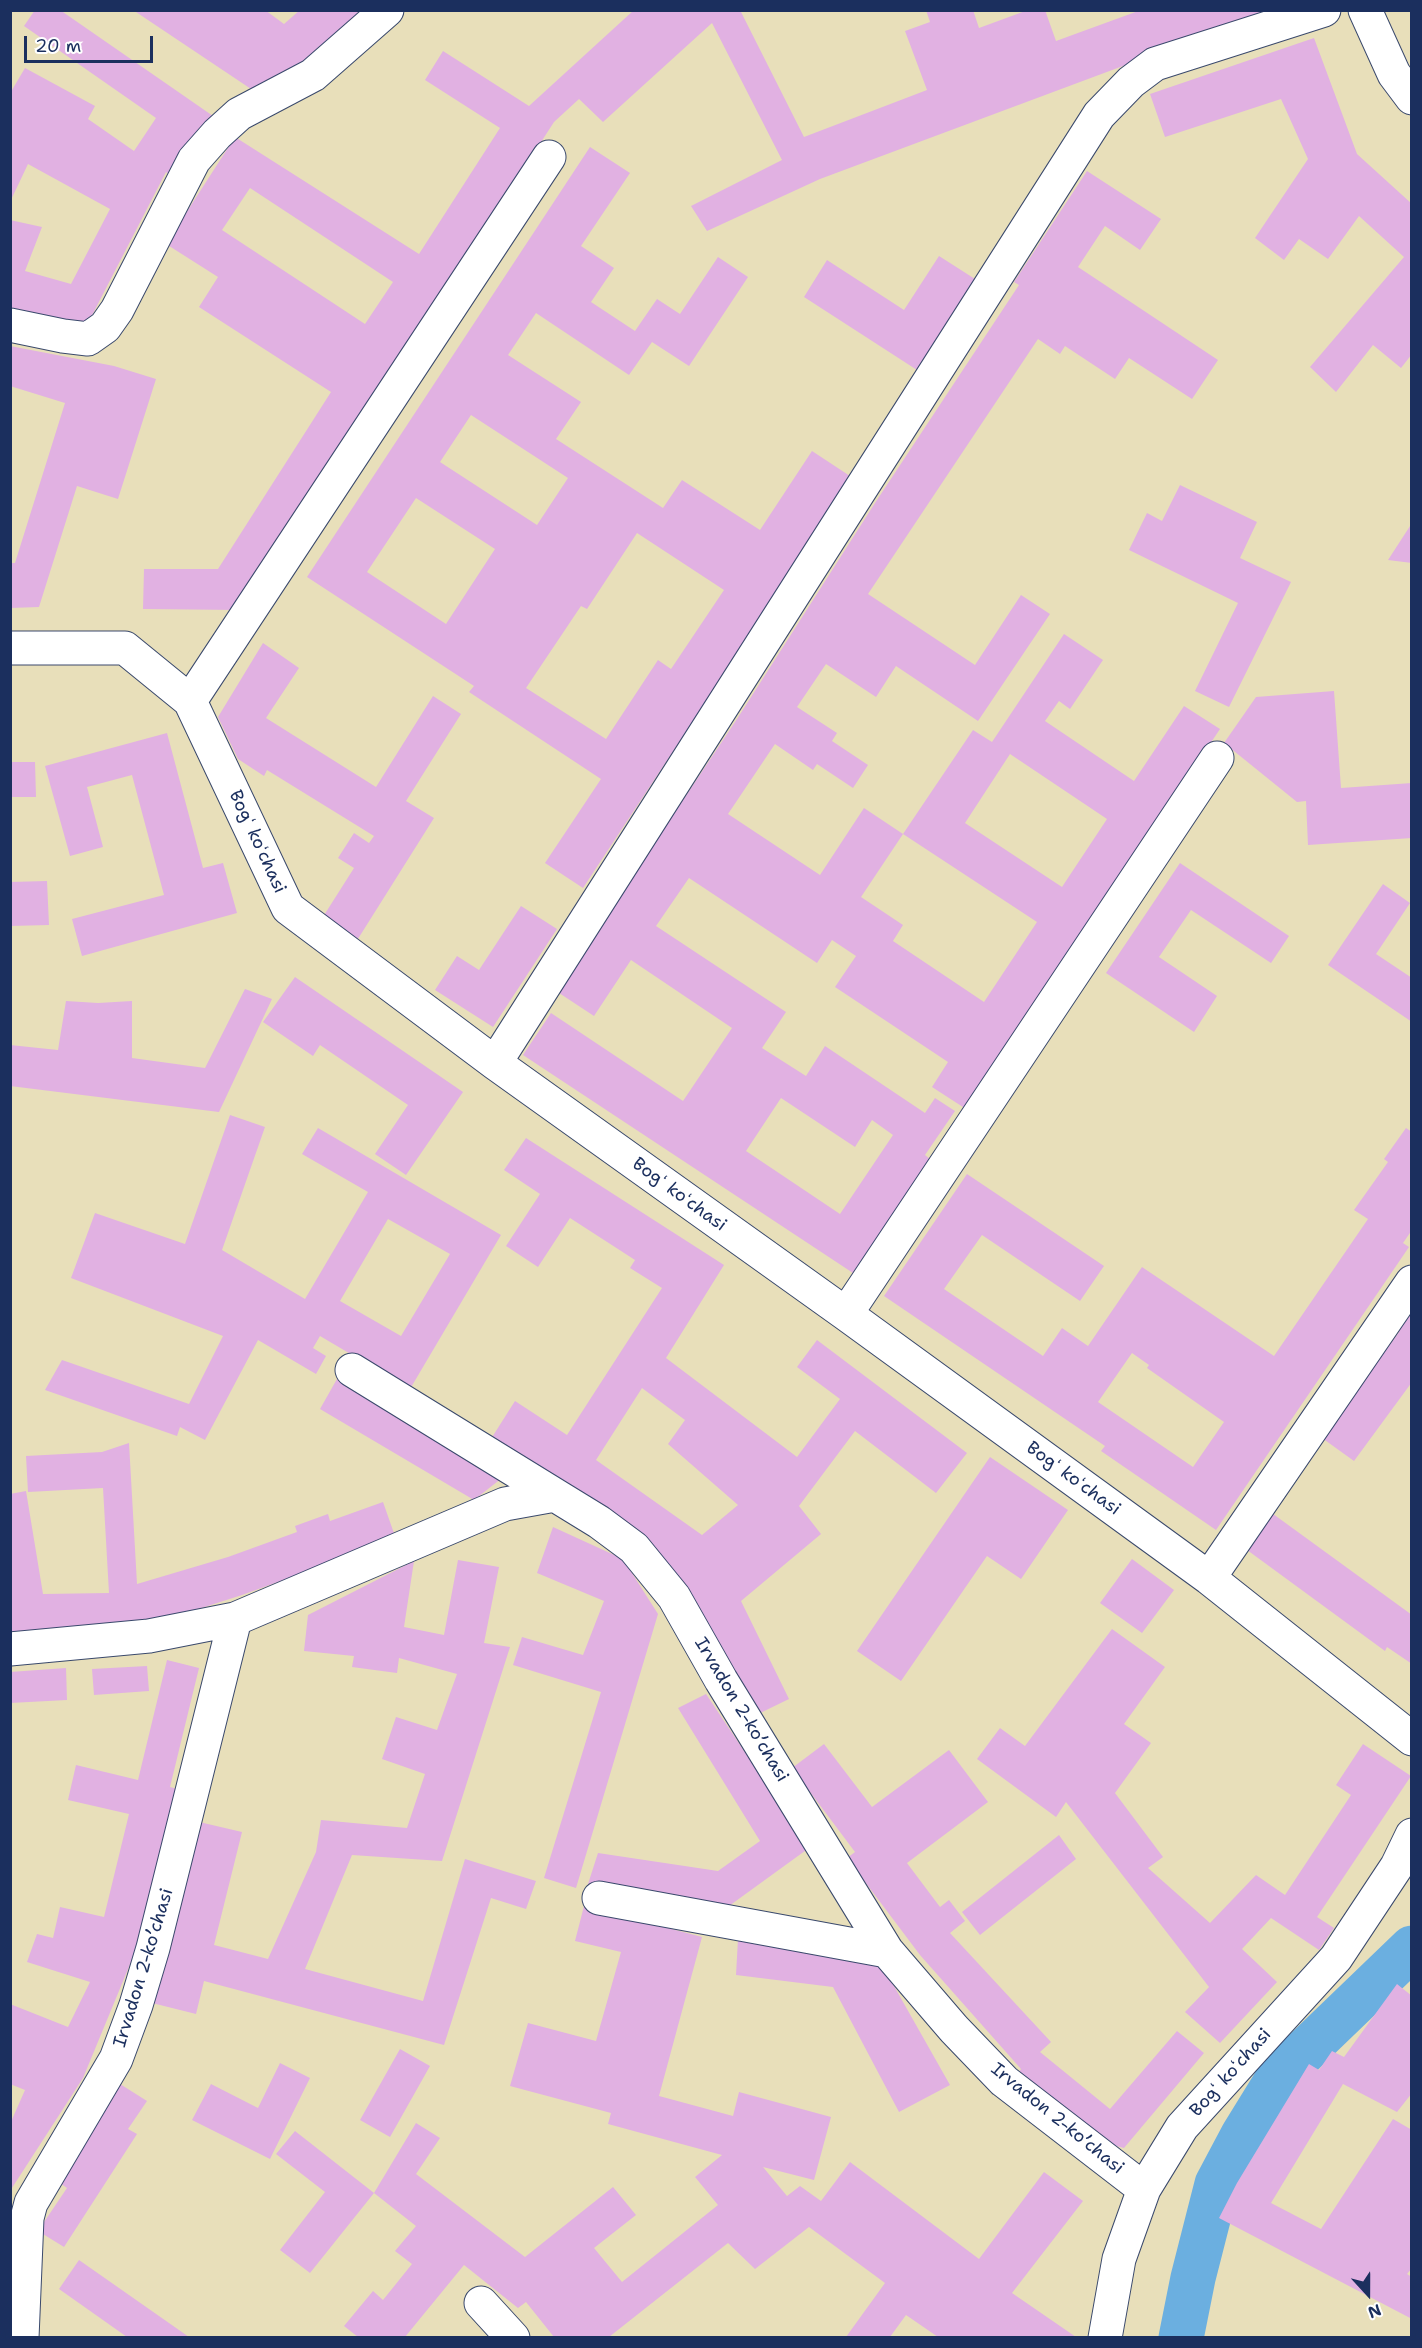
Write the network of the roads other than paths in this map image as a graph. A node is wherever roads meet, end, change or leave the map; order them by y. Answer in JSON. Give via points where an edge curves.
{"nodes":[{"id":1,"x":387,"y":10,"type":"edge"},
{"id":2,"x":1324,"y":10,"type":"edge"},
{"id":3,"x":1365,"y":10,"type":"edge"},
{"id":4,"x":1412,"y":98,"type":"edge"},
{"id":5,"x":549,"y":157,"type":"dead end"},
{"id":6,"x":10,"y":325,"type":"edge"},
{"id":7,"x":10,"y":648,"type":"edge"},
{"id":8,"x":190,"y":700,"type":"junction"},
{"id":9,"x":1217,"y":758,"type":"dead end"},
{"id":10,"x":495,"y":1063,"type":"junction"},
{"id":11,"x":1412,"y":1282,"type":"edge"},
{"id":12,"x":846,"y":1314,"type":"junction"},
{"id":13,"x":352,"y":1370,"type":"dead end"},
{"id":14,"x":555,"y":1494,"type":"junction"},
{"id":15,"x":1209,"y":1578,"type":"junction"},
{"id":16,"x":236,"y":1619,"type":"junction"},
{"id":17,"x":10,"y":1649,"type":"edge"},
{"id":18,"x":1412,"y":1739,"type":"edge"},
{"id":19,"x":1412,"y":1835,"type":"edge"},
{"id":20,"x":599,"y":1898,"type":"dead end"},
{"id":21,"x":887,"y":1951,"type":"junction"},
{"id":22,"x":1144,"y":2189,"type":"junction"},
{"id":23,"x":481,"y":2303,"type":"dead end"},
{"id":24,"x":22,"y":2337,"type":"edge"},
{"id":25,"x":513,"y":2337,"type":"edge"},
{"id":26,"x":1105,"y":2337,"type":"edge"}],
"edges":[{"from":1,"to":6,"type":"street","via":[[313,75],[239,114],[217,134],[194,160],[105,327],[88,339]]},
{"from":2,"to":10,"type":"street","via":[[1155,64],[1099,115]]},
{"from":3,"to":4,"type":"street","via":[[1394,74]]},
{"from":5,"to":8,"type":"street"},
{"from":7,"to":8,"type":"street","name":"Bogʻ koʻchasi","via":[[125,648]]},
{"from":8,"to":10,"type":"street","name":"Bogʻ koʻchasi","via":[[288,908]]},
{"from":9,"to":12,"type":"street"},
{"from":10,"to":12,"type":"street","name":"Bogʻ koʻchasi"},
{"from":11,"to":15,"type":"street"},
{"from":12,"to":15,"type":"street","name":"Bogʻ koʻchasi"},
{"from":13,"to":14,"type":"street","name":"Irvadon 2-koʼchasi"},
{"from":14,"to":16,"type":"street","via":[[505,1504]]},
{"from":14,"to":21,"type":"street","name":"Irvadon 2-koʼchasi","via":[[634,1548],[674,1597]]},
{"from":15,"to":18,"type":"street","name":"Bogʻ koʻchasi"},
{"from":16,"to":17,"type":"street","via":[[149,1636]]},
{"from":16,"to":24,"type":"street","name":"Irvadon 2-koʼchasi","via":[[136,2005],[116,2059],[31,2203]]},
{"from":19,"to":22,"type":"street","name":"Bogʻ koʻchasi","via":[[1336,1958],[1182,2127]]},
{"from":20,"to":21,"type":"street"},
{"from":21,"to":22,"type":"street","name":"Irvadon 2-koʼchasi","via":[[1004,2081]]},
{"from":22,"to":26,"type":"street","name":"Bogʻ koʻchasi","via":[[1119,2259]]},
{"from":23,"to":25,"type":"street"}]}
